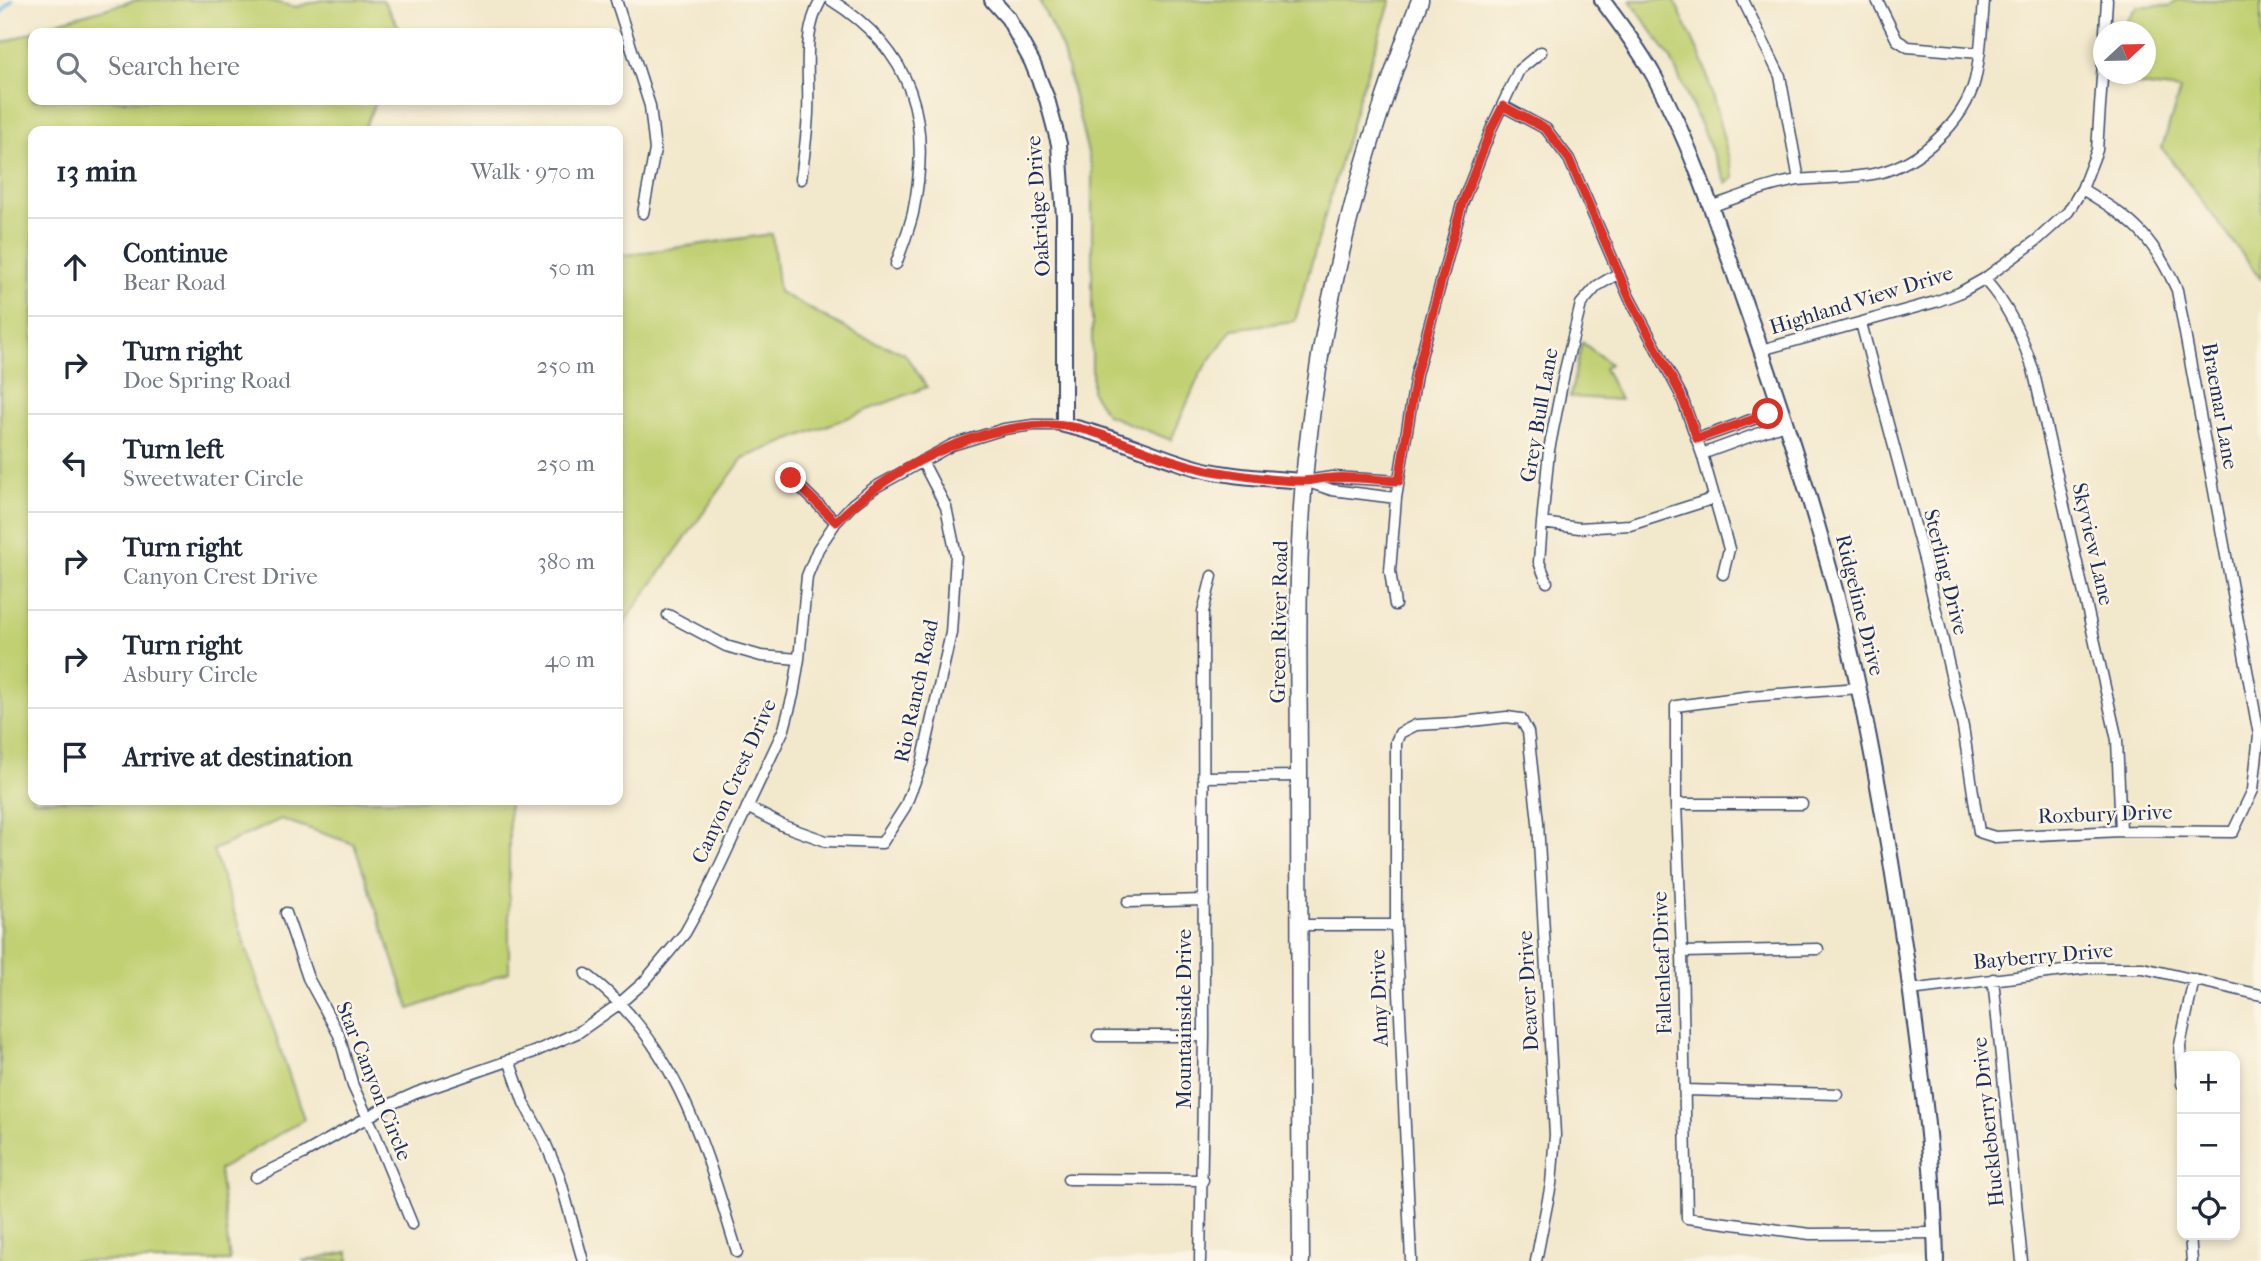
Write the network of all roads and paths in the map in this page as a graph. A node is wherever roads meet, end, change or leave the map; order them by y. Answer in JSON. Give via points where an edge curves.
{"nodes":[{"id":1,"x":616,"y":0,"type":"edge"},
{"id":2,"x":821,"y":0,"type":"edge"},
{"id":3,"x":831,"y":0,"type":"edge"},
{"id":4,"x":992,"y":0,"type":"edge"},
{"id":5,"x":1420,"y":0,"type":"edge"},
{"id":6,"x":1602,"y":0,"type":"edge"},
{"id":7,"x":1743,"y":0,"type":"edge"},
{"id":8,"x":1877,"y":0,"type":"edge"},
{"id":9,"x":1984,"y":0,"type":"edge"},
{"id":10,"x":2107,"y":0,"type":"edge"},
{"id":11,"x":2106,"y":21,"type":"edge"},
{"id":12,"x":1541,"y":52,"type":"dead end"},
{"id":13,"x":1980,"y":53,"type":"junction"},
{"id":14,"x":2102,"y":84,"type":"edge"},
{"id":15,"x":1503,"y":106,"type":"junction"},
{"id":16,"x":802,"y":178,"type":"dead end"},
{"id":17,"x":1799,"y":180,"type":"junction"},
{"id":18,"x":2082,"y":189,"type":"junction"},
{"id":19,"x":1710,"y":207,"type":"junction"},
{"id":20,"x":643,"y":213,"type":"dead end"},
{"id":21,"x":896,"y":264,"type":"dead end"},
{"id":22,"x":1619,"y":273,"type":"junction"},
{"id":23,"x":1984,"y":279,"type":"junction"},
{"id":24,"x":1861,"y":323,"type":"junction"},
{"id":25,"x":1761,"y":351,"type":"junction"},
{"id":26,"x":1784,"y":416,"type":"junction"},
{"id":27,"x":1064,"y":425,"type":"junction"},
{"id":28,"x":1697,"y":439,"type":"junction"},
{"id":29,"x":1702,"y":454,"type":"junction"},
{"id":30,"x":922,"y":461,"type":"junction"},
{"id":31,"x":791,"y":478,"type":"dead end"},
{"id":32,"x":1304,"y":481,"type":"junction"},
{"id":33,"x":1399,"y":481,"type":"junction"},
{"id":34,"x":1396,"y":498,"type":"junction"},
{"id":35,"x":1715,"y":498,"type":"junction"},
{"id":36,"x":836,"y":522,"type":"junction"},
{"id":37,"x":1542,"y":523,"type":"junction"},
{"id":38,"x":1723,"y":574,"type":"dead end"},
{"id":39,"x":1212,"y":576,"type":"dead end"},
{"id":40,"x":1547,"y":582,"type":"dead end"},
{"id":41,"x":1395,"y":605,"type":"dead end"},
{"id":42,"x":668,"y":615,"type":"dead end"},
{"id":43,"x":799,"y":659,"type":"junction"},
{"id":44,"x":1859,"y":688,"type":"junction"},
{"id":45,"x":1400,"y":733,"type":"joint"},
{"id":46,"x":1299,"y":776,"type":"junction"},
{"id":47,"x":1203,"y":777,"type":"junction"},
{"id":48,"x":1676,"y":804,"type":"junction"},
{"id":49,"x":1802,"y":804,"type":"dead end"},
{"id":50,"x":747,"y":807,"type":"junction"},
{"id":51,"x":2121,"y":831,"type":"junction"},
{"id":52,"x":1979,"y":832,"type":"joint"},
{"id":53,"x":2234,"y":832,"type":"joint"},
{"id":54,"x":1204,"y":900,"type":"junction"},
{"id":55,"x":1128,"y":902,"type":"dead end"},
{"id":56,"x":286,"y":912,"type":"dead end"},
{"id":57,"x":1300,"y":925,"type":"junction"},
{"id":58,"x":1396,"y":925,"type":"junction"},
{"id":59,"x":1818,"y":949,"type":"dead end"},
{"id":60,"x":1682,"y":952,"type":"junction"},
{"id":61,"x":586,"y":974,"type":"dead end"},
{"id":62,"x":1993,"y":979,"type":"junction"},
{"id":63,"x":2194,"y":979,"type":"junction"},
{"id":64,"x":1910,"y":990,"type":"junction"},
{"id":65,"x":2261,"y":995,"type":"edge"},
{"id":66,"x":619,"y":1004,"type":"junction"},
{"id":67,"x":1098,"y":1036,"type":"dead end"},
{"id":68,"x":1204,"y":1036,"type":"junction"},
{"id":69,"x":2180,"y":1051,"type":"edge"},
{"id":70,"x":509,"y":1060,"type":"junction"},
{"id":71,"x":1685,"y":1090,"type":"junction"},
{"id":72,"x":1837,"y":1094,"type":"dead end"},
{"id":73,"x":366,"y":1117,"type":"junction"},
{"id":74,"x":256,"y":1177,"type":"dead end"},
{"id":75,"x":1068,"y":1179,"type":"dead end"},
{"id":76,"x":1203,"y":1180,"type":"junction"},
{"id":77,"x":412,"y":1224,"type":"dead end"},
{"id":78,"x":1936,"y":1233,"type":"junction"},
{"id":79,"x":2190,"y":1240,"type":"edge"},
{"id":80,"x":737,"y":1252,"type":"dead end"},
{"id":81,"x":583,"y":1261,"type":"edge"},
{"id":82,"x":1200,"y":1261,"type":"edge"},
{"id":83,"x":1301,"y":1261,"type":"edge"},
{"id":84,"x":1411,"y":1261,"type":"edge"},
{"id":85,"x":1536,"y":1261,"type":"edge"},
{"id":86,"x":1936,"y":1261,"type":"edge"},
{"id":87,"x":2022,"y":1261,"type":"edge"},
{"id":88,"x":2192,"y":1261,"type":"edge"}],
"edges":[{"from":1,"to":20,"type":"street","via":[[650,106],[655,150]]},
{"from":2,"to":16,"type":"street","via":[[808,43]]},
{"from":3,"to":21,"type":"street","via":[[855,15],[885,45],[906,77],[919,117],[920,158],[912,213]]},
{"from":4,"to":27,"type":"street","name":"Oakridge Drive","via":[[1008,18],[1032,62],[1048,99],[1059,144],[1064,216]]},
{"from":5,"to":32,"type":"main road","name":"Green River Road","via":[[1373,134],[1343,247],[1322,347]]},
{"from":6,"to":19,"type":"street","name":"Ridgeline Drive","via":[[1654,76]]},
{"from":7,"to":17,"type":"street","via":[[1780,76]]},
{"from":8,"to":13,"type":"street","via":[[1897,40],[1908,47]]},
{"from":9,"to":13,"type":"street"},
{"from":10,"to":11,"type":"street"},
{"from":12,"to":15,"type":"street","via":[[1519,71]]},
{"from":13,"to":17,"type":"street","via":[[1974,83],[1952,124],[1921,153],[1880,173]]},
{"from":14,"to":18,"type":"street","name":"Highland View Drive","via":[[2097,150]]},
{"from":15,"to":22,"type":"street","via":[[1546,129],[1569,159]]},
{"from":15,"to":33,"type":"street","via":[[1462,204],[1416,375]]},
{"from":17,"to":19,"type":"street"},
{"from":18,"to":23,"type":"street","name":"Highland View Drive","via":[[2068,212]]},
{"from":18,"to":53,"type":"street","name":"Braemar Lane","via":[[2141,230],[2164,260],[2180,300],[2259,735],[2253,790]]},
{"from":19,"to":25,"type":"street","name":"Ridgeline Drive"},
{"from":22,"to":28,"type":"street","via":[[1681,395]]},
{"from":22,"to":37,"type":"street","name":"Grey Bull Lane","via":[[1597,286],[1581,304],[1549,450]]},
{"from":23,"to":24,"type":"street","name":"Highland View Drive","via":[[1935,302]]},
{"from":23,"to":51,"type":"street","name":"Skyview Lane","via":[[2018,327],[2033,369],[2118,740]]},
{"from":24,"to":25,"type":"street","name":"Highland View Drive"},
{"from":24,"to":52,"type":"street","name":"Sterling Drive","via":[[1928,575],[1963,727]]},
{"from":25,"to":26,"type":"street","name":"Ridgeline Drive"},
{"from":26,"to":28,"type":"street"},
{"from":26,"to":29,"type":"street"},
{"from":26,"to":44,"type":"street","name":"Ridgeline Drive"},
{"from":27,"to":30,"type":"street","name":"Canyon Crest Drive","via":[[995,432],[952,445]]},
{"from":27,"to":32,"type":"street","name":"Canyon Crest Drive","via":[[1192,467]]},
{"from":28,"to":29,"type":"street"},
{"from":29,"to":35,"type":"street"},
{"from":30,"to":36,"type":"street","name":"Canyon Crest Drive","via":[[874,488]]},
{"from":30,"to":50,"type":"street","name":"Rio Ranch Road","via":[[946,507],[956,555],[951,633],[922,763],[905,807],[882,842],[826,841]]},
{"from":31,"to":36,"type":"street"},
{"from":32,"to":33,"type":"street","name":"Canyon Crest Drive","via":[[1332,477]]},
{"from":32,"to":34,"type":"street","name":"Canyon Crest Drive","via":[[1332,490]]},
{"from":32,"to":46,"type":"main road","name":"Green River Road","via":[[1298,613]]},
{"from":33,"to":34,"type":"street"},
{"from":34,"to":41,"type":"street","via":[[1390,571]]},
{"from":35,"to":37,"type":"street","via":[[1630,525],[1579,528]]},
{"from":35,"to":38,"type":"street","via":[[1728,549]]},
{"from":36,"to":43,"type":"street","name":"Canyon Crest Drive","via":[[807,576]]},
{"from":37,"to":40,"type":"street","name":"Grey Bull Lane","via":[[1539,562]]},
{"from":39,"to":47,"type":"street","name":"Mountainside Drive","via":[[1203,612]]},
{"from":42,"to":43,"type":"street","via":[[726,646],[761,656]]},
{"from":43,"to":50,"type":"street","name":"Canyon Crest Drive","via":[[784,729]]},
{"from":44,"to":48,"type":"street","name":"Fallenleaf Drive","via":[[1676,706]]},
{"from":44,"to":64,"type":"street","name":"Ridgeline Drive"},
{"from":45,"to":58,"type":"street","name":"Amy Drive","via":[[1396,742]]},
{"from":45,"to":85,"type":"street","name":"Deaver Drive","via":[[1416,725],[1507,717],[1521,719],[1528,732],[1538,821],[1555,1135]]},
{"from":46,"to":47,"type":"street"},
{"from":46,"to":57,"type":"main road","name":"Green River Road"},
{"from":47,"to":54,"type":"street","name":"Mountainside Drive"},
{"from":48,"to":49,"type":"street"},
{"from":48,"to":60,"type":"street","name":"Fallenleaf Drive"},
{"from":50,"to":66,"type":"street","name":"Canyon Crest Drive","via":[[685,933]]},
{"from":51,"to":52,"type":"street","name":"Roxbury Drive","via":[[1995,837]]},
{"from":51,"to":53,"type":"street","name":"Roxbury Drive"},
{"from":54,"to":55,"type":"street"},
{"from":54,"to":68,"type":"street","name":"Mountainside Drive"},
{"from":56,"to":73,"type":"street","name":"Star Canyon Circle","via":[[308,978],[339,1035]]},
{"from":57,"to":58,"type":"street"},
{"from":57,"to":83,"type":"main road","name":"Green River Road"},
{"from":58,"to":84,"type":"street","name":"Amy Drive"},
{"from":59,"to":60,"type":"street"},
{"from":60,"to":71,"type":"street","name":"Fallenleaf Drive"},
{"from":61,"to":66,"type":"street"},
{"from":62,"to":63,"type":"street","name":"Bayberry Drive","via":[[2088,968],[2143,968]]},
{"from":62,"to":64,"type":"street","name":"Bayberry Drive"},
{"from":62,"to":87,"type":"street","name":"Huckleberry Drive"},
{"from":63,"to":65,"type":"street","name":"Bayberry Drive"},
{"from":63,"to":69,"type":"street"},
{"from":64,"to":78,"type":"street","name":"Ridgeline Drive","via":[[1928,1124]]},
{"from":66,"to":70,"type":"street","name":"Canyon Crest Drive","via":[[579,1031]]},
{"from":66,"to":80,"type":"street","via":[[638,1023],[671,1072],[698,1129]]},
{"from":67,"to":68,"type":"street"},
{"from":68,"to":76,"type":"street","name":"Mountainside Drive"},
{"from":70,"to":73,"type":"street","name":"Canyon Crest Drive","via":[[416,1093]]},
{"from":70,"to":81,"type":"street","via":[[559,1175]]},
{"from":71,"to":72,"type":"street"},
{"from":71,"to":78,"type":"street","name":"Fallenleaf Drive","via":[[1687,1218],[1810,1234]]},
{"from":73,"to":74,"type":"street","name":"Canyon Crest Drive"},
{"from":73,"to":77,"type":"street","name":"Star Canyon Circle"},
{"from":75,"to":76,"type":"street"},
{"from":76,"to":82,"type":"street","name":"Mountainside Drive"},
{"from":78,"to":86,"type":"street","name":"Ridgeline Drive"},
{"from":79,"to":88,"type":"street"}]}
